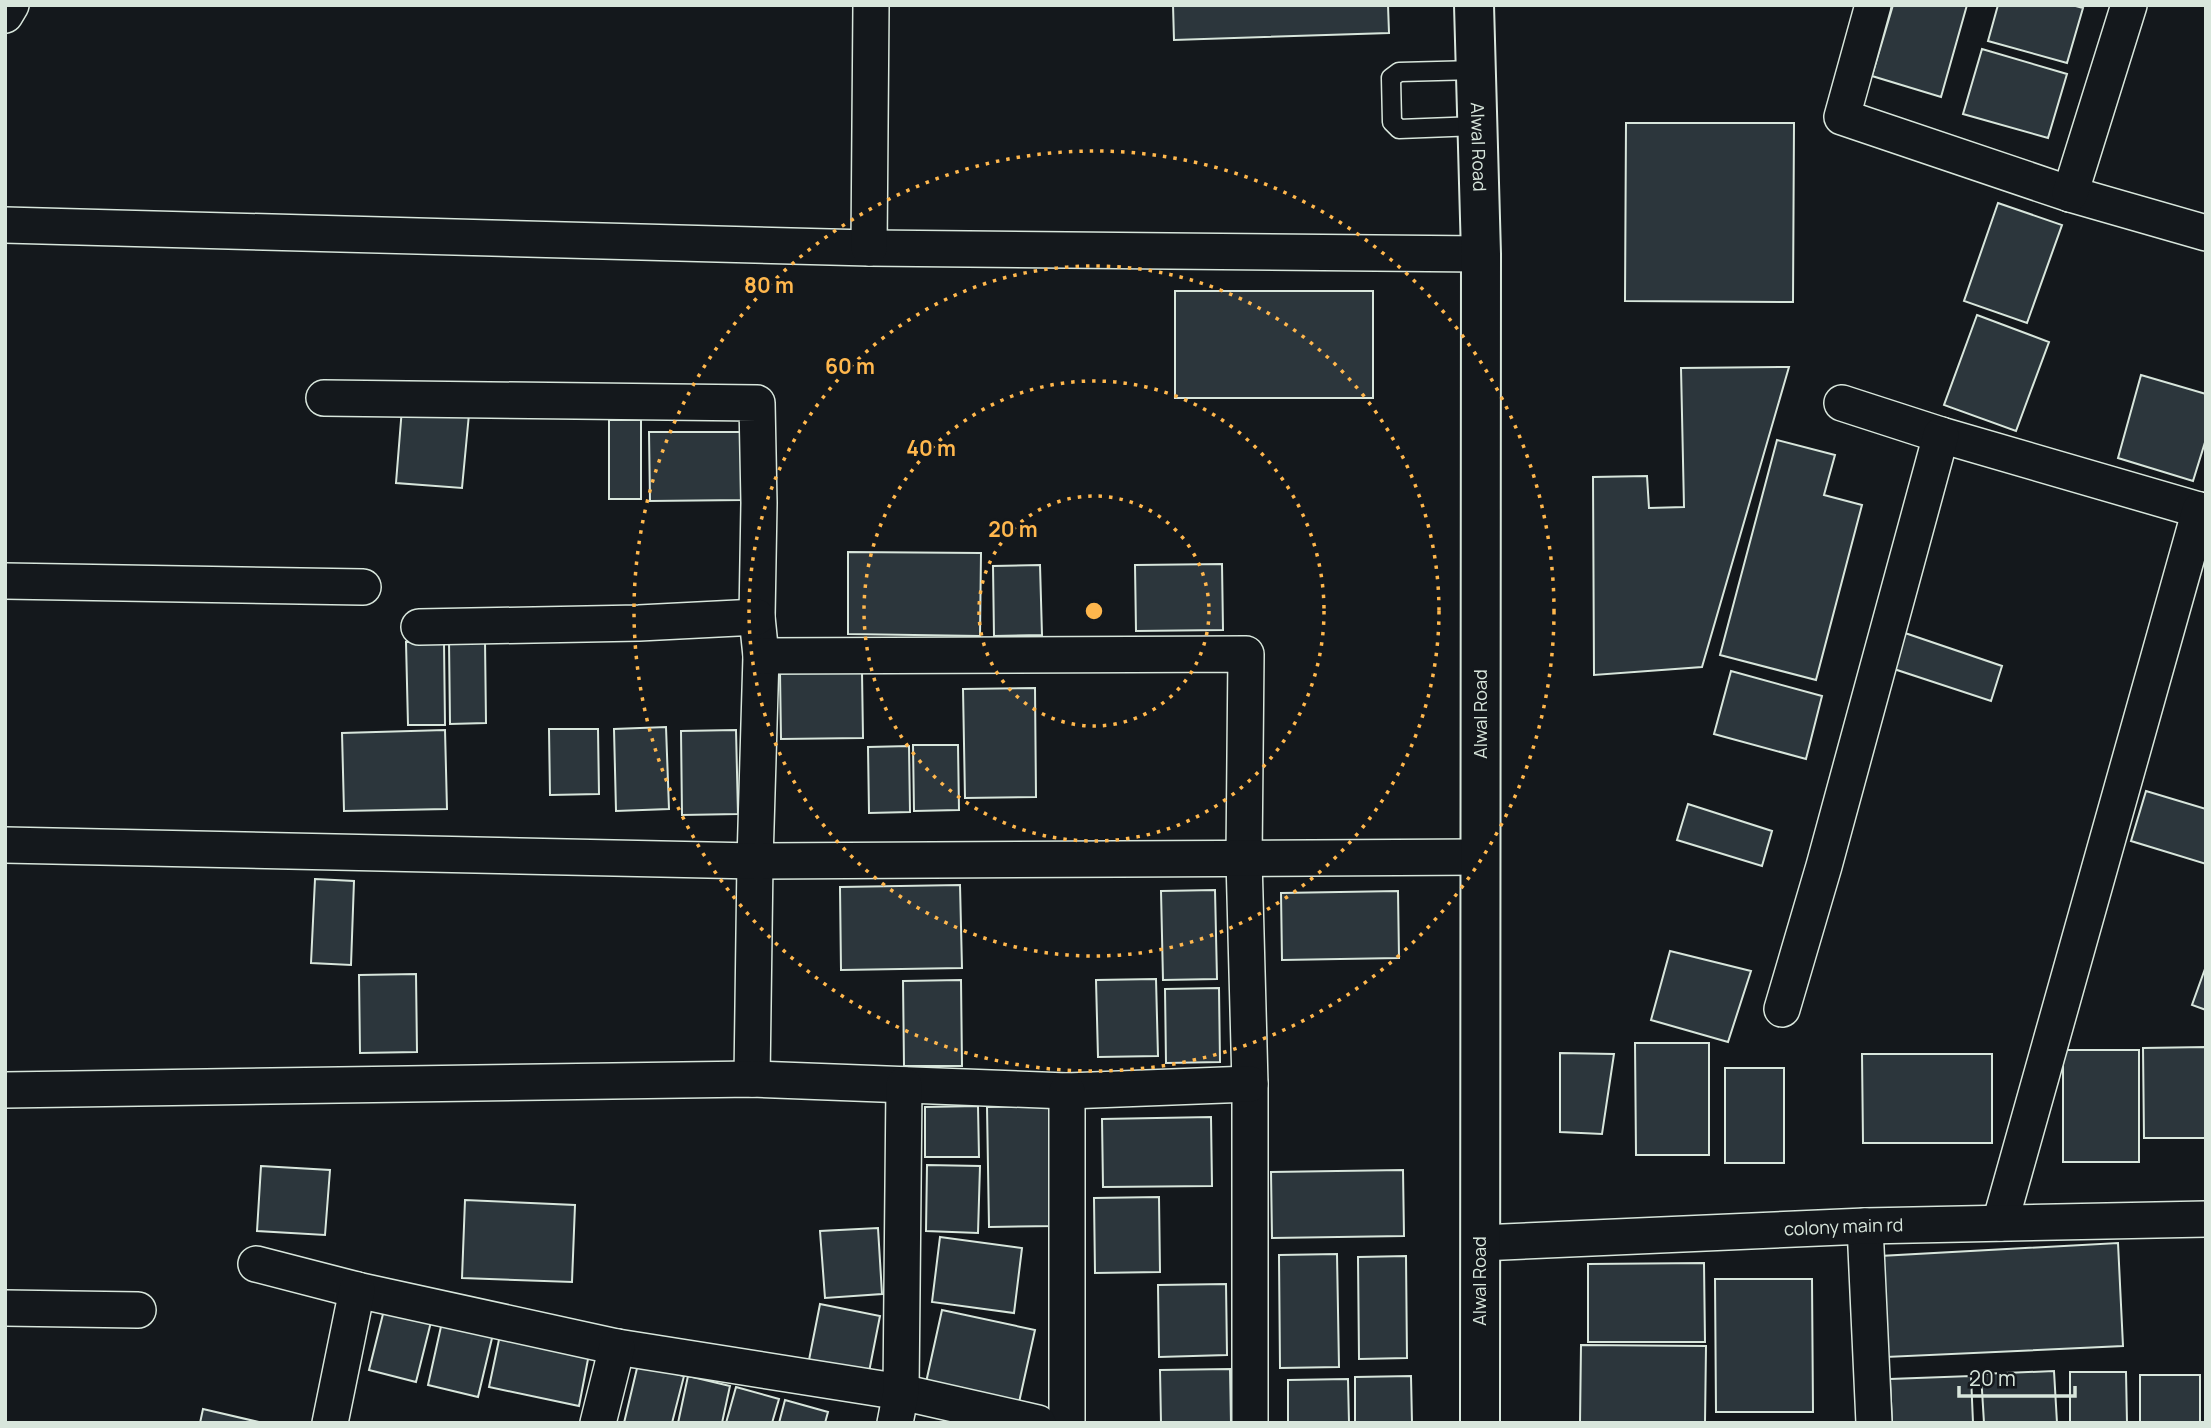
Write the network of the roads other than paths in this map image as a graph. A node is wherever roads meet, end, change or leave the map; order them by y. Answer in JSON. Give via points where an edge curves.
{"nodes":[{"id":1,"x":11,"y":5,"type":"edge"},
{"id":2,"x":871,"y":5,"type":"edge"},
{"id":3,"x":1474,"y":5,"type":"edge"},
{"id":4,"x":1873,"y":5,"type":"edge"},
{"id":5,"x":2129,"y":5,"type":"edge"},
{"id":6,"x":5,"y":15,"type":"edge"},
{"id":7,"x":1476,"y":70,"type":"junction"},
{"id":8,"x":1477,"y":126,"type":"junction"},
{"id":9,"x":2070,"y":194,"type":"junction"},
{"id":10,"x":5,"y":225,"type":"edge"},
{"id":11,"x":2206,"y":233,"type":"edge"},
{"id":12,"x":869,"y":248,"type":"junction"},
{"id":13,"x":1481,"y":254,"type":"junction"},
{"id":14,"x":324,"y":398,"type":"dead end"},
{"id":15,"x":1842,"y":403,"type":"dead end"},
{"id":16,"x":1941,"y":435,"type":"junction"},
{"id":17,"x":2203,"y":511,"type":"edge"},
{"id":18,"x":5,"y":581,"type":"edge"},
{"id":19,"x":363,"y":587,"type":"dead end"},
{"id":20,"x":757,"y":617,"type":"junction"},
{"id":21,"x":419,"y":627,"type":"dead end"},
{"id":22,"x":761,"y":656,"type":"junction"},
{"id":23,"x":5,"y":845,"type":"edge"},
{"id":24,"x":1482,"y":857,"type":"junction"},
{"id":25,"x":1244,"y":859,"type":"junction"},
{"id":26,"x":754,"y":861,"type":"junction"},
{"id":27,"x":1782,"y":1009,"type":"dead end"},
{"id":28,"x":752,"y":1079,"type":"junction"},
{"id":29,"x":1250,"y":1084,"type":"junction"},
{"id":30,"x":904,"y":1085,"type":"junction"},
{"id":31,"x":5,"y":1090,"type":"edge"},
{"id":32,"x":1066,"y":1091,"type":"junction"},
{"id":33,"x":2206,"y":1219,"type":"edge"},
{"id":34,"x":2000,"y":1223,"type":"junction"},
{"id":35,"x":1865,"y":1226,"type":"junction"},
{"id":36,"x":1480,"y":1243,"type":"junction"},
{"id":37,"x":256,"y":1264,"type":"dead end"},
{"id":38,"x":357,"y":1290,"type":"junction"},
{"id":39,"x":5,"y":1308,"type":"edge"},
{"id":40,"x":138,"y":1310,"type":"dead end"},
{"id":41,"x":617,"y":1347,"type":"junction"},
{"id":42,"x":898,"y":1407,"type":"edge"},
{"id":43,"x":330,"y":1423,"type":"edge"},
{"id":44,"x":598,"y":1423,"type":"edge"},
{"id":45,"x":1038,"y":1423,"type":"edge"},
{"id":46,"x":1068,"y":1423,"type":"edge"},
{"id":47,"x":1250,"y":1423,"type":"edge"},
{"id":48,"x":1480,"y":1423,"type":"edge"},
{"id":49,"x":1874,"y":1423,"type":"edge"}],
"edges":[{"from":1,"to":6,"type":"street"},
{"from":2,"to":12,"type":"street"},
{"from":3,"to":7,"type":"main road","name":"Alwal Road"},
{"from":4,"to":9,"type":"street","via":[[1842,117]]},
{"from":5,"to":9,"type":"street"},
{"from":7,"to":8,"type":"main road","name":"Alwal Road"},
{"from":7,"to":8,"type":"lane","via":[[1399,72],[1391,78],[1392,122],[1399,129]]},
{"from":8,"to":13,"type":"main road","name":"Alwal Road"},
{"from":9,"to":11,"type":"street"},
{"from":10,"to":12,"type":"street"},
{"from":12,"to":13,"type":"street"},
{"from":13,"to":24,"type":"main road","name":"Alwal Road"},
{"from":14,"to":20,"type":"street","via":[[757,403]]},
{"from":15,"to":16,"type":"street"},
{"from":16,"to":17,"type":"street"},
{"from":16,"to":27,"type":"street"},
{"from":17,"to":34,"type":"street"},
{"from":18,"to":19,"type":"street"},
{"from":20,"to":21,"type":"street"},
{"from":20,"to":22,"type":"street"},
{"from":22,"to":25,"type":"street","via":[[1246,654]]},
{"from":22,"to":26,"type":"street"},
{"from":23,"to":26,"type":"street"},
{"from":24,"to":25,"type":"street"},
{"from":24,"to":36,"type":"main road","name":"Alwal Road"},
{"from":25,"to":26,"type":"street"},
{"from":25,"to":29,"type":"street"},
{"from":26,"to":28,"type":"street"},
{"from":28,"to":30,"type":"street"},
{"from":28,"to":31,"type":"street"},
{"from":29,"to":32,"type":"street"},
{"from":29,"to":47,"type":"street"},
{"from":30,"to":32,"type":"street"},
{"from":30,"to":42,"type":"street"},
{"from":32,"to":46,"type":"street"},
{"from":33,"to":34,"type":"street","name":"colony main rd"},
{"from":34,"to":35,"type":"street","name":"colony main rd"},
{"from":35,"to":36,"type":"street","name":"colony main rd"},
{"from":35,"to":49,"type":"street"},
{"from":36,"to":48,"type":"main road","name":"Alwal Road"},
{"from":37,"to":38,"type":"street"},
{"from":38,"to":41,"type":"street"},
{"from":38,"to":43,"type":"street"},
{"from":39,"to":40,"type":"street"},
{"from":41,"to":42,"type":"street"},
{"from":41,"to":44,"type":"street"},
{"from":42,"to":45,"type":"street"}]}
